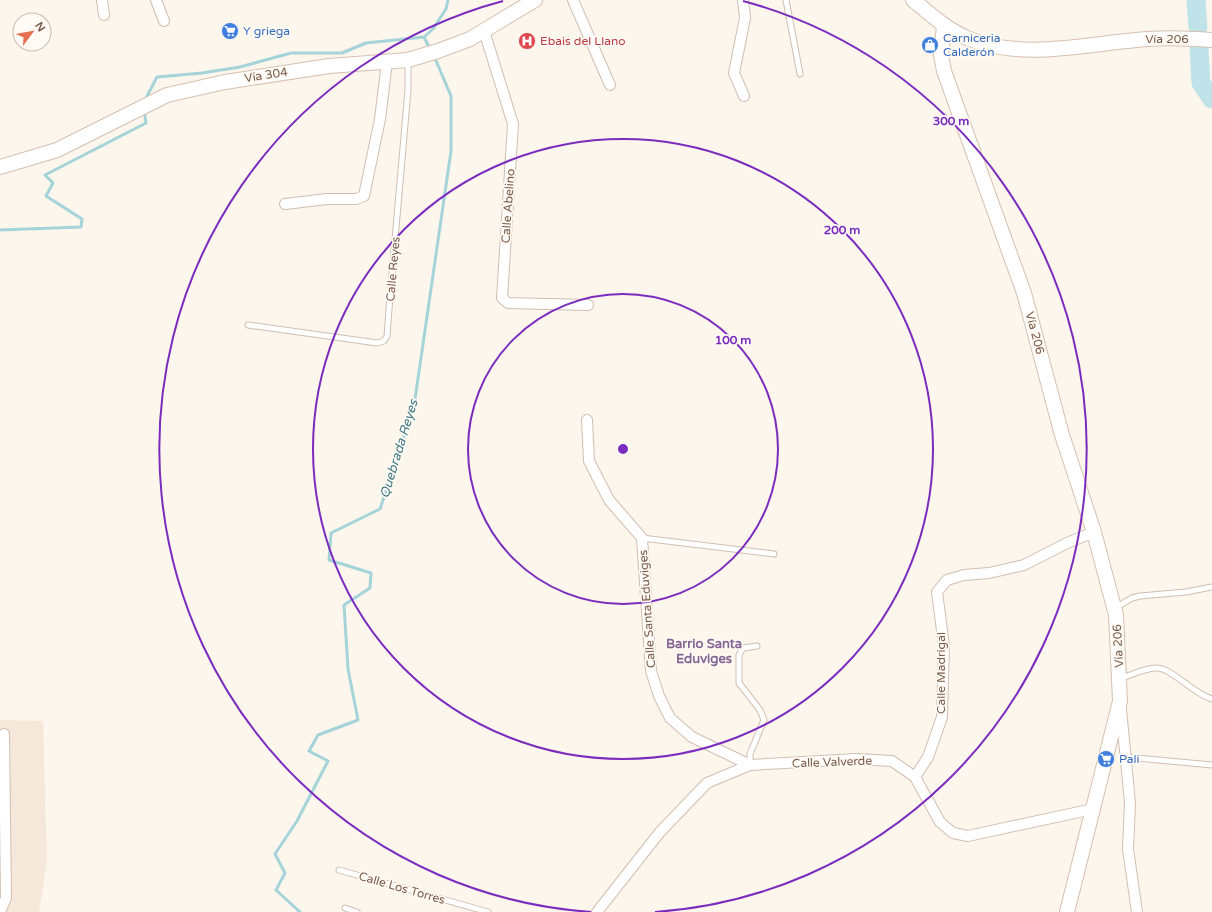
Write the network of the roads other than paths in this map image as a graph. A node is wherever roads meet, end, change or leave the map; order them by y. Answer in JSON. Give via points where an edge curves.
{"nodes":[{"id":1,"x":102,"y":0,"type":"edge"},
{"id":2,"x":156,"y":0,"type":"edge"},
{"id":3,"x":535,"y":0,"type":"edge"},
{"id":4,"x":573,"y":0,"type":"edge"},
{"id":5,"x":743,"y":0,"type":"edge"},
{"id":6,"x":786,"y":0,"type":"edge"},
{"id":7,"x":913,"y":0,"type":"edge"},
{"id":8,"x":104,"y":15,"type":"dead end"},
{"id":9,"x":164,"y":21,"type":"dead end"},
{"id":10,"x":944,"y":26,"type":"junction"},
{"id":11,"x":484,"y":31,"type":"junction"},
{"id":12,"x":1212,"y":40,"type":"edge"},
{"id":13,"x":408,"y":60,"type":"junction"},
{"id":14,"x":387,"y":62,"type":"junction"},
{"id":15,"x":800,"y":74,"type":"dead end"},
{"id":16,"x":610,"y":85,"type":"dead end"},
{"id":17,"x":744,"y":96,"type":"dead end"},
{"id":18,"x":0,"y":167,"type":"edge"},
{"id":19,"x":285,"y":204,"type":"dead end"},
{"id":20,"x":588,"y":305,"type":"dead end"},
{"id":21,"x":248,"y":325,"type":"dead end"},
{"id":22,"x":587,"y":420,"type":"dead end"},
{"id":23,"x":1094,"y":532,"type":"junction"},
{"id":24,"x":642,"y":538,"type":"junction"},
{"id":25,"x":774,"y":554,"type":"dead end"},
{"id":26,"x":1212,"y":587,"type":"edge"},
{"id":27,"x":1114,"y":609,"type":"junction"},
{"id":28,"x":757,"y":646,"type":"dead end"},
{"id":29,"x":1119,"y":679,"type":"junction"},
{"id":30,"x":1212,"y":699,"type":"edge"},
{"id":31,"x":1120,"y":701,"type":"junction"},
{"id":32,"x":4,"y":734,"type":"dead end"},
{"id":33,"x":1126,"y":757,"type":"junction"},
{"id":34,"x":750,"y":765,"type":"junction"},
{"id":35,"x":1212,"y":765,"type":"edge"},
{"id":36,"x":3,"y":772,"type":"edge"},
{"id":37,"x":915,"y":777,"type":"junction"},
{"id":38,"x":1093,"y":809,"type":"junction"},
{"id":39,"x":339,"y":870,"type":"dead end"},
{"id":40,"x":345,"y":908,"type":"dead end"},
{"id":41,"x":0,"y":912,"type":"edge"},
{"id":42,"x":357,"y":912,"type":"edge"},
{"id":43,"x":488,"y":912,"type":"edge"},
{"id":44,"x":597,"y":912,"type":"edge"},
{"id":45,"x":1067,"y":912,"type":"edge"},
{"id":46,"x":1137,"y":912,"type":"edge"}],
"edges":[{"from":1,"to":8,"type":"street"},
{"from":2,"to":9,"type":"street"},
{"from":3,"to":11,"type":"main road","name":"Vía 304"},
{"from":4,"to":16,"type":"street"},
{"from":5,"to":17,"type":"street","via":[[745,18],[734,73]]},
{"from":6,"to":15,"type":"lane"},
{"from":7,"to":10,"type":"main road"},
{"from":10,"to":12,"type":"main road","name":"Vía 206","via":[[968,38],[997,47],[1036,50],[1087,47],[1137,39]]},
{"from":10,"to":23,"type":"main road","name":"Vía 206","via":[[941,55],[944,71],[1024,293],[1062,435]]},
{"from":11,"to":13,"type":"main road","name":"Vía 304","via":[[470,39]]},
{"from":11,"to":20,"type":"street","name":"Calle Abelino","via":[[513,124],[502,298],[508,303]]},
{"from":13,"to":14,"type":"main road","name":"Vía 304"},
{"from":13,"to":21,"type":"lane","name":"Calle Reyes","via":[[408,90],[395,246],[387,336],[384,341],[377,343]]},
{"from":14,"to":18,"type":"main road","name":"Vía 304","via":[[330,66],[225,82],[167,95],[57,150]]},
{"from":14,"to":19,"type":"street","via":[[380,119],[364,196],[356,199],[326,199]]},
{"from":22,"to":24,"type":"street","name":"Calle Santa Eduviges","via":[[589,461],[609,500]]},
{"from":23,"to":27,"type":"main road","name":"Vía 206"},
{"from":23,"to":37,"type":"street","name":"Calle Madrigal","via":[[1024,566],[947,580],[937,592],[944,646],[942,718],[928,757]]},
{"from":24,"to":25,"type":"lane"},
{"from":24,"to":34,"type":"street","name":"Calle Santa Eduviges","via":[[651,671],[659,696],[670,718],[692,737]]},
{"from":26,"to":27,"type":"lane","via":[[1140,596]]},
{"from":27,"to":29,"type":"main road","name":"Vía 206"},
{"from":28,"to":34,"type":"lane","via":[[743,648],[739,655],[739,683],[760,710],[764,720],[750,754]]},
{"from":29,"to":30,"type":"lane","via":[[1155,668],[1166,670],[1194,691]]},
{"from":29,"to":31,"type":"main road","name":"Vía 206"},
{"from":31,"to":33,"type":"street"},
{"from":31,"to":38,"type":"main road","name":"Vía 206"},
{"from":32,"to":36,"type":"street"},
{"from":33,"to":35,"type":"lane"},
{"from":33,"to":46,"type":"street","via":[[1130,803],[1128,849]]},
{"from":34,"to":37,"type":"street","name":"Calle Valverde","via":[[856,759],[892,761]]},
{"from":34,"to":44,"type":"street","name":"Calle Valverde","via":[[707,783],[660,832]]},
{"from":36,"to":41,"type":"street","via":[[6,898]]},
{"from":37,"to":38,"type":"street","name":"Calle Valverde","via":[[940,822],[953,833],[968,836]]},
{"from":38,"to":45,"type":"main road","name":"Vía 206"},
{"from":39,"to":43,"type":"lane","name":"Calle Los Torres"},
{"from":40,"to":42,"type":"lane"}]}
